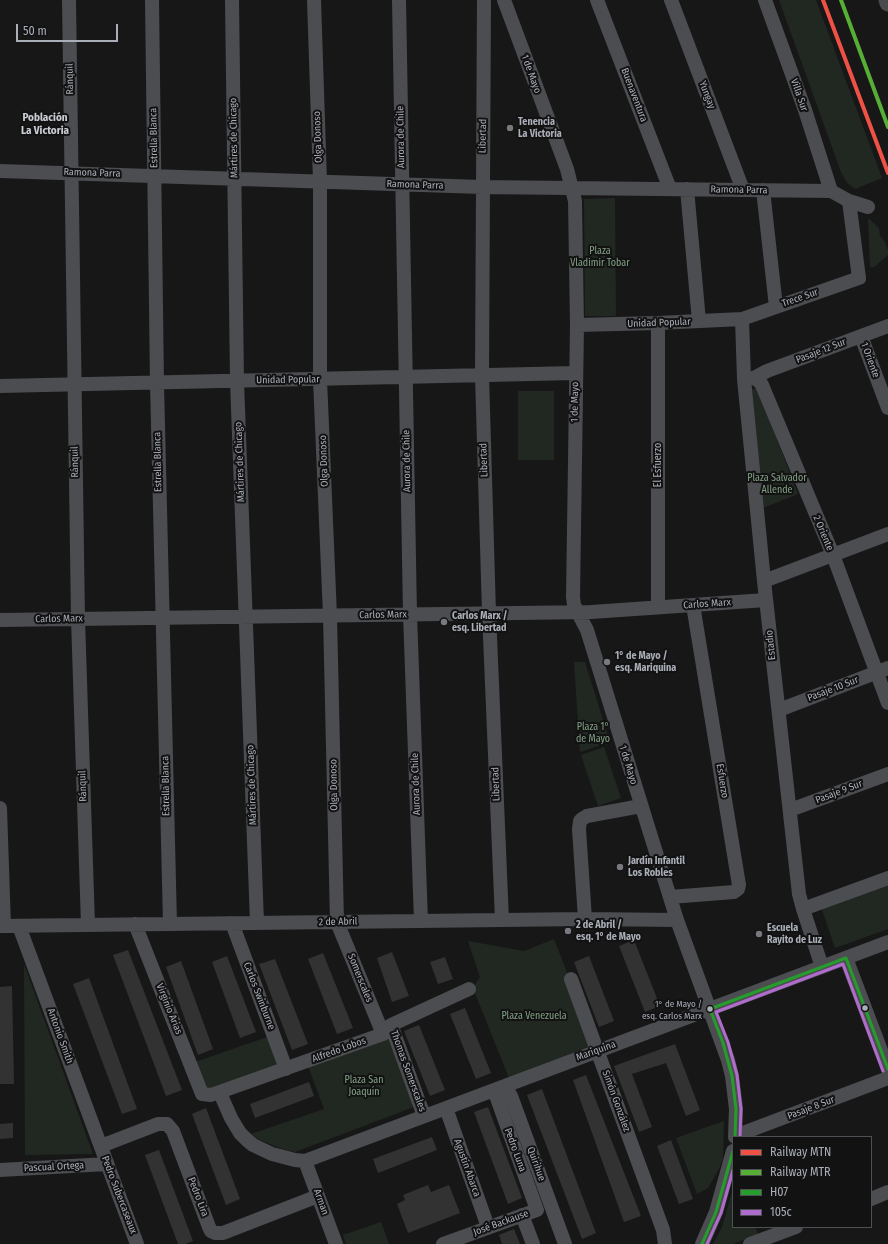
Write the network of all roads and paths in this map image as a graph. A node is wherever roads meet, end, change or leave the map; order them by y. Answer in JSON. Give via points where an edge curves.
{"nodes":[{"id":1,"x":69,"y":0,"type":"edge"},
{"id":2,"x":152,"y":0,"type":"edge"},
{"id":3,"x":232,"y":0,"type":"edge"},
{"id":4,"x":314,"y":0,"type":"edge"},
{"id":5,"x":399,"y":0,"type":"edge"},
{"id":6,"x":484,"y":0,"type":"edge"},
{"id":7,"x":504,"y":0,"type":"edge"},
{"id":8,"x":597,"y":0,"type":"edge"},
{"id":9,"x":671,"y":0,"type":"edge"},
{"id":10,"x":765,"y":0,"type":"edge"},
{"id":11,"x":887,"y":0,"type":"edge"},
{"id":12,"x":888,"y":3,"type":"edge"},
{"id":13,"x":0,"y":171,"type":"edge"},
{"id":14,"x":71,"y":173,"type":"junction"},
{"id":15,"x":154,"y":176,"type":"junction"},
{"id":16,"x":234,"y":178,"type":"junction"},
{"id":17,"x":320,"y":182,"type":"junction"},
{"id":18,"x":402,"y":185,"type":"junction"},
{"id":19,"x":482,"y":187,"type":"junction"},
{"id":20,"x":573,"y":188,"type":"junction"},
{"id":21,"x":670,"y":189,"type":"junction"},
{"id":22,"x":687,"y":189,"type":"junction"},
{"id":23,"x":743,"y":190,"type":"junction"},
{"id":24,"x":763,"y":190,"type":"junction"},
{"id":25,"x":831,"y":191,"type":"junction"},
{"id":26,"x":849,"y":201,"type":"junction"},
{"id":27,"x":868,"y":206,"type":"dead end"},
{"id":28,"x":776,"y":307,"type":"junction"},
{"id":29,"x":742,"y":319,"type":"junction"},
{"id":30,"x":699,"y":321,"type":"junction"},
{"id":31,"x":658,"y":323,"type":"junction"},
{"id":32,"x":576,"y":325,"type":"junction"},
{"id":33,"x":888,"y":326,"type":"edge"},
{"id":34,"x":861,"y":336,"type":"junction"},
{"id":35,"x":576,"y":373,"type":"junction"},
{"id":36,"x":482,"y":375,"type":"junction"},
{"id":37,"x":406,"y":377,"type":"junction"},
{"id":38,"x":749,"y":378,"type":"junction"},
{"id":39,"x":320,"y":379,"type":"junction"},
{"id":40,"x":237,"y":381,"type":"junction"},
{"id":41,"x":157,"y":383,"type":"junction"},
{"id":42,"x":74,"y":385,"type":"junction"},
{"id":43,"x":0,"y":386,"type":"edge"},
{"id":44,"x":888,"y":408,"type":"edge"},
{"id":45,"x":888,"y":534,"type":"edge"},
{"id":46,"x":833,"y":555,"type":"junction"},
{"id":47,"x":764,"y":581,"type":"junction"},
{"id":48,"x":766,"y":600,"type":"junction"},
{"id":49,"x":693,"y":605,"type":"junction"},
{"id":50,"x":658,"y":607,"type":"junction"},
{"id":51,"x":577,"y":612,"type":"junction"},
{"id":52,"x":410,"y":614,"type":"junction"},
{"id":53,"x":488,"y":614,"type":"junction"},
{"id":54,"x":330,"y":616,"type":"junction"},
{"id":55,"x":246,"y":617,"type":"junction"},
{"id":56,"x":162,"y":618,"type":"junction"},
{"id":57,"x":78,"y":619,"type":"junction"},
{"id":58,"x":0,"y":620,"type":"edge"},
{"id":59,"x":882,"y":670,"type":"edge"},
{"id":60,"x":888,"y":703,"type":"edge"},
{"id":61,"x":778,"y":710,"type":"junction"},
{"id":62,"x":888,"y":774,"type":"edge"},
{"id":63,"x":641,"y":806,"type":"junction"},
{"id":64,"x":0,"y":808,"type":"edge"},
{"id":65,"x":790,"y":810,"type":"junction"},
{"id":66,"x":888,"y":878,"type":"edge"},
{"id":67,"x":670,"y":897,"type":"junction"},
{"id":68,"x":803,"y":909,"type":"junction"},
{"id":69,"x":585,"y":919,"type":"junction"},
{"id":70,"x":502,"y":920,"type":"junction"},
{"id":71,"x":677,"y":920,"type":"junction"},
{"id":72,"x":421,"y":921,"type":"junction"},
{"id":73,"x":337,"y":922,"type":"junction"},
{"id":74,"x":232,"y":923,"type":"junction"},
{"id":75,"x":257,"y":923,"type":"junction"},
{"id":76,"x":135,"y":924,"type":"junction"},
{"id":77,"x":170,"y":924,"type":"junction"},
{"id":78,"x":88,"y":925,"type":"junction"},
{"id":79,"x":2,"y":926,"type":"edge"},
{"id":80,"x":19,"y":926,"type":"junction"},
{"id":81,"x":888,"y":942,"type":"edge"},
{"id":82,"x":846,"y":958,"type":"junction"},
{"id":83,"x":822,"y":967,"type":"junction"},
{"id":84,"x":571,"y":979,"type":"dead end"},
{"id":85,"x":469,"y":988,"type":"dead end"},
{"id":86,"x":710,"y":1009,"type":"junction"},
{"id":87,"x":387,"y":1029,"type":"junction"},
{"id":88,"x":598,"y":1051,"type":"junction"},
{"id":89,"x":286,"y":1069,"type":"junction"},
{"id":90,"x":888,"y":1069,"type":"edge"},
{"id":91,"x":888,"y":1078,"type":"edge"},
{"id":92,"x":499,"y":1088,"type":"junction"},
{"id":93,"x":220,"y":1093,"type":"junction"},
{"id":94,"x":202,"y":1094,"type":"joint"},
{"id":95,"x":446,"y":1108,"type":"junction"},
{"id":96,"x":424,"y":1116,"type":"junction"},
{"id":97,"x":735,"y":1136,"type":"edge"},
{"id":98,"x":738,"y":1136,"type":"edge"},
{"id":99,"x":100,"y":1146,"type":"junction"},
{"id":100,"x":732,"y":1155,"type":"edge"},
{"id":101,"x":305,"y":1161,"type":"junction"},
{"id":102,"x":107,"y":1164,"type":"junction"},
{"id":103,"x":0,"y":1170,"type":"edge"},
{"id":104,"x":888,"y":1192,"type":"edge"},
{"id":105,"x":318,"y":1196,"type":"junction"},
{"id":106,"x":872,"y":1199,"type":"edge"},
{"id":107,"x":537,"y":1210,"type":"joint"},
{"id":108,"x":522,"y":1215,"type":"junction"},
{"id":109,"x":488,"y":1227,"type":"junction"},
{"id":110,"x":794,"y":1228,"type":"edge"},
{"id":111,"x":770,"y":1241,"type":"edge"},
{"id":112,"x":137,"y":1244,"type":"edge"},
{"id":113,"x":336,"y":1244,"type":"edge"},
{"id":114,"x":443,"y":1244,"type":"edge"},
{"id":115,"x":533,"y":1244,"type":"edge"},
{"id":116,"x":565,"y":1244,"type":"edge"},
{"id":117,"x":665,"y":1244,"type":"edge"},
{"id":118,"x":702,"y":1244,"type":"edge"},
{"id":119,"x":750,"y":1244,"type":"edge"}],
"edges":[{"from":1,"to":14,"type":"street","name":"Ránquil"},
{"from":2,"to":15,"type":"street","name":"Estrella Blanca"},
{"from":3,"to":16,"type":"street","name":"Mártires de Chicago"},
{"from":4,"to":17,"type":"street","name":"Olga Donoso"},
{"from":5,"to":18,"type":"street","name":"Aurora de Chile"},
{"from":6,"to":19,"type":"street","name":"Libertad"},
{"from":7,"to":20,"type":"street","name":"1 de Mayo"},
{"from":8,"to":21,"type":"street","name":"Buenaventura"},
{"from":9,"to":23,"type":"street","name":"Yungay"},
{"from":10,"to":25,"type":"street","name":"Villa Sur"},
{"from":11,"to":12,"type":"main road"},
{"from":13,"to":14,"type":"street","name":"Ramona Parra"},
{"from":14,"to":15,"type":"street","name":"Ramona Parra"},
{"from":14,"to":42,"type":"street","name":"Ránquil"},
{"from":15,"to":16,"type":"street","name":"Ramona Parra"},
{"from":15,"to":41,"type":"street","name":"Estrella Blanca"},
{"from":16,"to":17,"type":"street","name":"Ramona Parra"},
{"from":16,"to":40,"type":"street","name":"Mártires de Chicago"},
{"from":17,"to":18,"type":"street","name":"Ramona Parra"},
{"from":17,"to":39,"type":"street","name":"Olga Donoso"},
{"from":18,"to":19,"type":"street","name":"Ramona Parra"},
{"from":18,"to":37,"type":"street","name":"Aurora de Chile"},
{"from":19,"to":20,"type":"street","name":"Ramona Parra"},
{"from":19,"to":36,"type":"street","name":"Libertad"},
{"from":20,"to":21,"type":"street","name":"Ramona Parra"},
{"from":20,"to":32,"type":"street","name":"1 de Mayo","via":[[576,211]]},
{"from":21,"to":22,"type":"street","name":"Ramona Parra"},
{"from":22,"to":23,"type":"street","name":"Ramona Parra"},
{"from":22,"to":30,"type":"street"},
{"from":23,"to":24,"type":"street","name":"Ramona Parra"},
{"from":24,"to":25,"type":"street","name":"Ramona Parra"},
{"from":24,"to":28,"type":"street"},
{"from":25,"to":26,"type":"street"},
{"from":26,"to":27,"type":"street"},
{"from":26,"to":28,"type":"street","name":"Trece Sur","via":[[859,278]]},
{"from":28,"to":29,"type":"street","name":"Trece Sur"},
{"from":29,"to":30,"type":"street","name":"Unidad Popular"},
{"from":29,"to":38,"type":"street","name":"Estadio"},
{"from":30,"to":31,"type":"street","name":"Unidad Popular"},
{"from":31,"to":32,"type":"street","name":"Unidad Popular"},
{"from":31,"to":50,"type":"street","name":"El Esfuerzo"},
{"from":32,"to":35,"type":"street","name":"1 de Mayo"},
{"from":33,"to":34,"type":"street","name":"Pasaje 12 Sur"},
{"from":34,"to":38,"type":"street","name":"Pasaje 12 Sur"},
{"from":34,"to":44,"type":"street","name":"1 Oriente"},
{"from":35,"to":36,"type":"street","name":"Unidad Popular"},
{"from":35,"to":51,"type":"street","name":"1 de Mayo","via":[[573,597]]},
{"from":36,"to":37,"type":"street","name":"Unidad Popular"},
{"from":36,"to":53,"type":"street","name":"Libertad"},
{"from":37,"to":39,"type":"street","name":"Unidad Popular"},
{"from":37,"to":52,"type":"street","name":"Aurora de Chile"},
{"from":38,"to":46,"type":"street","name":"2 Oriente","via":[[760,382],[765,391]]},
{"from":38,"to":47,"type":"street","name":"Estadio"},
{"from":39,"to":40,"type":"street","name":"Unidad Popular"},
{"from":39,"to":54,"type":"street","name":"Olga Donoso"},
{"from":40,"to":41,"type":"street","name":"Unidad Popular"},
{"from":40,"to":55,"type":"street","name":"Mártires de Chicago"},
{"from":41,"to":42,"type":"street","name":"Unidad Popular"},
{"from":41,"to":56,"type":"street","name":"Estrella Blanca"},
{"from":42,"to":43,"type":"street","name":"Unidad Popular"},
{"from":42,"to":57,"type":"street","name":"Ránquil"},
{"from":45,"to":46,"type":"street"},
{"from":46,"to":47,"type":"street"},
{"from":46,"to":59,"type":"street","name":"2 Oriente"},
{"from":47,"to":48,"type":"street","name":"Estadio"},
{"from":48,"to":49,"type":"street","name":"Carlos Marx"},
{"from":48,"to":61,"type":"street","name":"Estadio"},
{"from":49,"to":50,"type":"street","name":"Carlos Marx"},
{"from":49,"to":67,"type":"street","name":"Esfuerzo","via":[[739,885],[734,892]]},
{"from":50,"to":51,"type":"street","name":"Carlos Marx"},
{"from":51,"to":53,"type":"street","name":"Carlos Marx"},
{"from":51,"to":63,"type":"street","name":"1 de Mayo","via":[[587,630]]},
{"from":52,"to":53,"type":"street","name":"Carlos Marx"},
{"from":52,"to":54,"type":"street","name":"Carlos Marx"},
{"from":52,"to":72,"type":"street","name":"Aurora de Chile"},
{"from":53,"to":70,"type":"street","name":"Libertad"},
{"from":54,"to":55,"type":"street","name":"Carlos Marx"},
{"from":54,"to":73,"type":"street","name":"Olga Donoso"},
{"from":55,"to":56,"type":"street","name":"Carlos Marx"},
{"from":55,"to":75,"type":"street","name":"Mártires de Chicago"},
{"from":56,"to":57,"type":"street","name":"Carlos Marx"},
{"from":56,"to":77,"type":"street","name":"Estrella Blanca"},
{"from":57,"to":58,"type":"street","name":"Carlos Marx"},
{"from":57,"to":78,"type":"street","name":"Ránquil"},
{"from":59,"to":60,"type":"street","name":"2 Oriente"},
{"from":59,"to":61,"type":"street","name":"Pasaje 10 Sur"},
{"from":61,"to":65,"type":"street","name":"Estadio"},
{"from":62,"to":65,"type":"street","name":"Pasaje 9 Sur"},
{"from":63,"to":67,"type":"street","name":"1 de Mayo"},
{"from":63,"to":69,"type":"street","via":[[584,817],[580,821]]},
{"from":64,"to":79,"type":"street"},
{"from":65,"to":68,"type":"street","name":"Estadio","via":[[799,894]]},
{"from":66,"to":68,"type":"street"},
{"from":67,"to":71,"type":"street","name":"1 de Mayo"},
{"from":68,"to":83,"type":"street","name":"Estadio"},
{"from":69,"to":70,"type":"street","name":"2 de Abril"},
{"from":69,"to":71,"type":"street","name":"2 de Abril"},
{"from":70,"to":72,"type":"street","name":"2 de Abril"},
{"from":71,"to":86,"type":"street","name":"1 de Mayo"},
{"from":72,"to":73,"type":"street","name":"2 de Abril"},
{"from":73,"to":75,"type":"street","name":"2 de Abril"},
{"from":73,"to":87,"type":"street","name":"Somerscales"},
{"from":74,"to":75,"type":"street","name":"2 de Abril"},
{"from":74,"to":77,"type":"street","name":"2 de Abril"},
{"from":74,"to":89,"type":"street","name":"Carlos Swinburne"},
{"from":76,"to":77,"type":"street","name":"2 de Abril"},
{"from":76,"to":78,"type":"street","name":"2 de Abril"},
{"from":76,"to":94,"type":"street","name":"Virginio Arias"},
{"from":78,"to":80,"type":"street","name":"2 de Abril"},
{"from":79,"to":80,"type":"street","name":"2 de Abril"},
{"from":80,"to":99,"type":"street","name":"Antonio Smith"},
{"from":81,"to":82,"type":"street","name":"Mariquina"},
{"from":82,"to":83,"type":"street","name":"Mariquina"},
{"from":82,"to":90,"type":"street"},
{"from":83,"to":86,"type":"street","name":"Mariquina"},
{"from":84,"to":88,"type":"street","name":"Simón González"},
{"from":85,"to":87,"type":"street","name":"Alfredo Lobos"},
{"from":86,"to":88,"type":"street","name":"Mariquina"},
{"from":86,"to":97,"type":"street","name":"1 de Mayo","via":[[732,1076],[736,1109]]},
{"from":87,"to":89,"type":"street","name":"Alfredo Lobos"},
{"from":87,"to":96,"type":"street","name":"Thomas Somerscales"},
{"from":88,"to":92,"type":"street","name":"Mariquina"},
{"from":88,"to":117,"type":"street","name":"Simón González","via":[[663,1230]]},
{"from":89,"to":93,"type":"street","name":"Alfredo Lobos"},
{"from":91,"to":98,"type":"street","name":"Pasaje 8 Sur"},
{"from":92,"to":95,"type":"street","name":"Mariquina"},
{"from":92,"to":107,"type":"street","name":"Pedro Luna"},
{"from":92,"to":116,"type":"street","name":"Quirihue","via":[[511,1096]]},
{"from":93,"to":94,"type":"street","name":"Alfredo Lobos","via":[[211,1096]]},
{"from":93,"to":101,"type":"street","via":[[231,1118],[253,1145],[272,1154]]},
{"from":95,"to":96,"type":"street","name":"Mariquina"},
{"from":95,"to":109,"type":"street","name":"Agustín Abarca"},
{"from":96,"to":101,"type":"street","name":"Mariquina"},
{"from":99,"to":102,"type":"street","name":"Pedro Subercaseaux"},
{"from":99,"to":105,"type":"street","name":"Pedro Lira","via":[[158,1124],[168,1124],[173,1131],[209,1227],[215,1233],[223,1233]]},
{"from":100,"to":118,"type":"street","via":[[716,1212]]},
{"from":101,"to":105,"type":"street","name":"Arman"},
{"from":102,"to":103,"type":"street","name":"Pascual Ortega"},
{"from":102,"to":112,"type":"street","name":"Pedro Subercaseaux"},
{"from":104,"to":106,"type":"street"},
{"from":105,"to":113,"type":"street","name":"Arman"},
{"from":107,"to":108,"type":"street","name":"José Backause"},
{"from":108,"to":109,"type":"street","name":"José Backause"},
{"from":108,"to":115,"type":"street"},
{"from":109,"to":114,"type":"street","name":"José Backause"},
{"from":110,"to":111,"type":"street"},
{"from":111,"to":119,"type":"street"}]}
